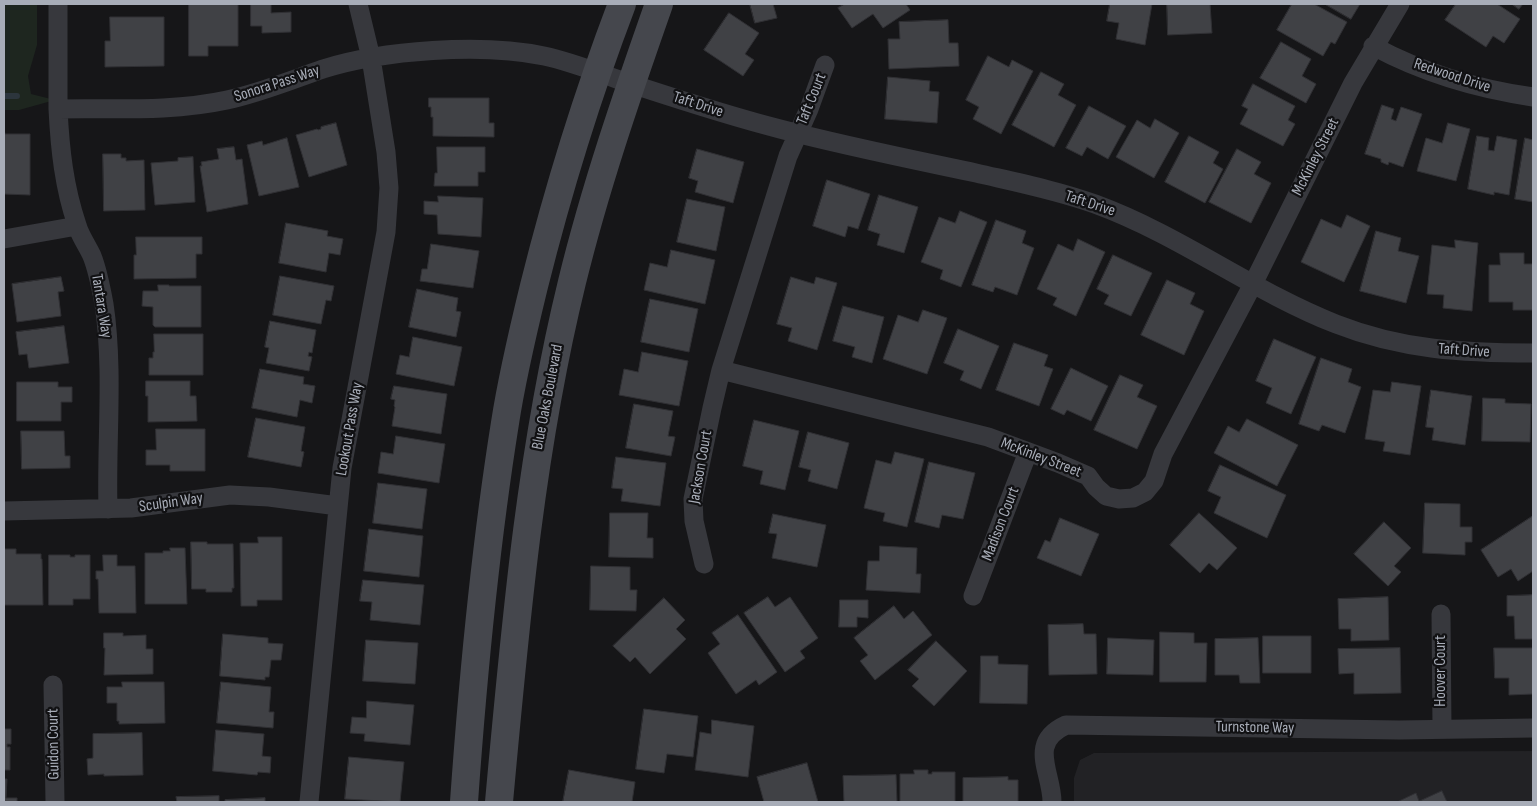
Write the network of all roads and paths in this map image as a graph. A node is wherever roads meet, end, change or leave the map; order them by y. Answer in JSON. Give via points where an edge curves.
{"nodes":[{"id":1,"x":58,"y":4,"type":"edge"},
{"id":2,"x":358,"y":4,"type":"edge"},
{"id":3,"x":622,"y":4,"type":"edge"},
{"id":4,"x":659,"y":4,"type":"edge"},
{"id":5,"x":1400,"y":4,"type":"edge"},
{"id":6,"x":1373,"y":46,"type":"junction"},
{"id":7,"x":371,"y":58,"type":"junction"},
{"id":8,"x":825,"y":64,"type":"dead end"},
{"id":9,"x":597,"y":72,"type":"junction"},
{"id":10,"x":632,"y":84,"type":"junction"},
{"id":11,"x":1533,"y":97,"type":"edge"},
{"id":12,"x":58,"y":109,"type":"junction"},
{"id":13,"x":798,"y":134,"type":"junction"},
{"id":14,"x":77,"y":226,"type":"junction"},
{"id":15,"x":4,"y":240,"type":"edge"},
{"id":16,"x":1253,"y":284,"type":"junction"},
{"id":17,"x":1533,"y":353,"type":"edge"},
{"id":18,"x":721,"y":370,"type":"junction"},
{"id":19,"x":1028,"y":452,"type":"junction"},
{"id":20,"x":338,"y":506,"type":"junction"},
{"id":21,"x":108,"y":509,"type":"junction"},
{"id":22,"x":4,"y":511,"type":"edge"},
{"id":23,"x":704,"y":564,"type":"dead end"},
{"id":24,"x":973,"y":596,"type":"dead end"},
{"id":25,"x":1441,"y":614,"type":"dead end"},
{"id":26,"x":53,"y":685,"type":"dead end"},
{"id":27,"x":1442,"y":728,"type":"junction"},
{"id":28,"x":1533,"y":728,"type":"edge"},
{"id":29,"x":55,"y":802,"type":"edge"},
{"id":30,"x":309,"y":802,"type":"edge"},
{"id":31,"x":464,"y":802,"type":"edge"},
{"id":32,"x":499,"y":802,"type":"edge"},
{"id":33,"x":1052,"y":802,"type":"edge"}],
"edges":[{"from":1,"to":12,"type":"street"},
{"from":2,"to":7,"type":"street","name":"Lookout Pass Way"},
{"from":3,"to":9,"type":"main road"},
{"from":4,"to":10,"type":"main road","name":"Blue Oaks Boulevard"},
{"from":5,"to":6,"type":"street","name":"McKinley Street"},
{"from":6,"to":11,"type":"street","name":"Redwood Drive","via":[[1399,59],[1473,85]]},
{"from":6,"to":16,"type":"street","name":"McKinley Street"},
{"from":7,"to":9,"type":"street","name":"Sonora Pass Way","via":[[423,52],[487,51],[542,56]]},
{"from":7,"to":12,"type":"street","name":"Sonora Pass Way","via":[[324,69],[227,100],[161,108]]},
{"from":7,"to":20,"type":"street","name":"Lookout Pass Way","via":[[386,152],[389,188],[386,232],[348,434]]},
{"from":8,"to":13,"type":"street","name":"Taft Court"},
{"from":9,"to":10,"type":"street","name":"Taft Drive"},
{"from":9,"to":31,"type":"main road","via":[[557,198],[505,421],[481,606]]},
{"from":10,"to":13,"type":"street","name":"Taft Drive"},
{"from":10,"to":32,"type":"main road","name":"Blue Oaks Boulevard","via":[[572,282],[542,427],[517,609]]},
{"from":12,"to":14,"type":"street","name":"Tantara Way","via":[[64,176]]},
{"from":13,"to":16,"type":"street","name":"Taft Drive","via":[[1089,202],[1127,216]]},
{"from":13,"to":18,"type":"street","via":[[786,162]]},
{"from":14,"to":15,"type":"street"},
{"from":14,"to":21,"type":"street","name":"Tantara Way","via":[[92,256],[104,306],[109,373]]},
{"from":16,"to":17,"type":"street","name":"Taft Drive","via":[[1340,326],[1398,343],[1449,351]]},
{"from":16,"to":19,"type":"street","name":"McKinley Street","via":[[1163,454],[1154,481],[1145,492],[1133,498],[1106,496],[1088,476]]},
{"from":18,"to":19,"type":"street","name":"McKinley Street","via":[[944,425]]},
{"from":18,"to":23,"type":"street","name":"Jackson Court","via":[[693,498],[694,521]]},
{"from":19,"to":24,"type":"street","name":"Madison Court"},
{"from":20,"to":21,"type":"street","name":"Sculpin Way","via":[[230,495]]},
{"from":20,"to":30,"type":"street","name":"Lookout Pass Way"},
{"from":21,"to":22,"type":"street","name":"Sculpin Way"},
{"from":25,"to":27,"type":"street","name":"Hoover Court"},
{"from":26,"to":29,"type":"street","name":"Guidon Court"},
{"from":27,"to":28,"type":"street","name":"Turnstone Way"},
{"from":27,"to":33,"type":"street","name":"Turnstone Way","via":[[1066,725],[1054,730],[1046,742],[1044,757]]}]}
